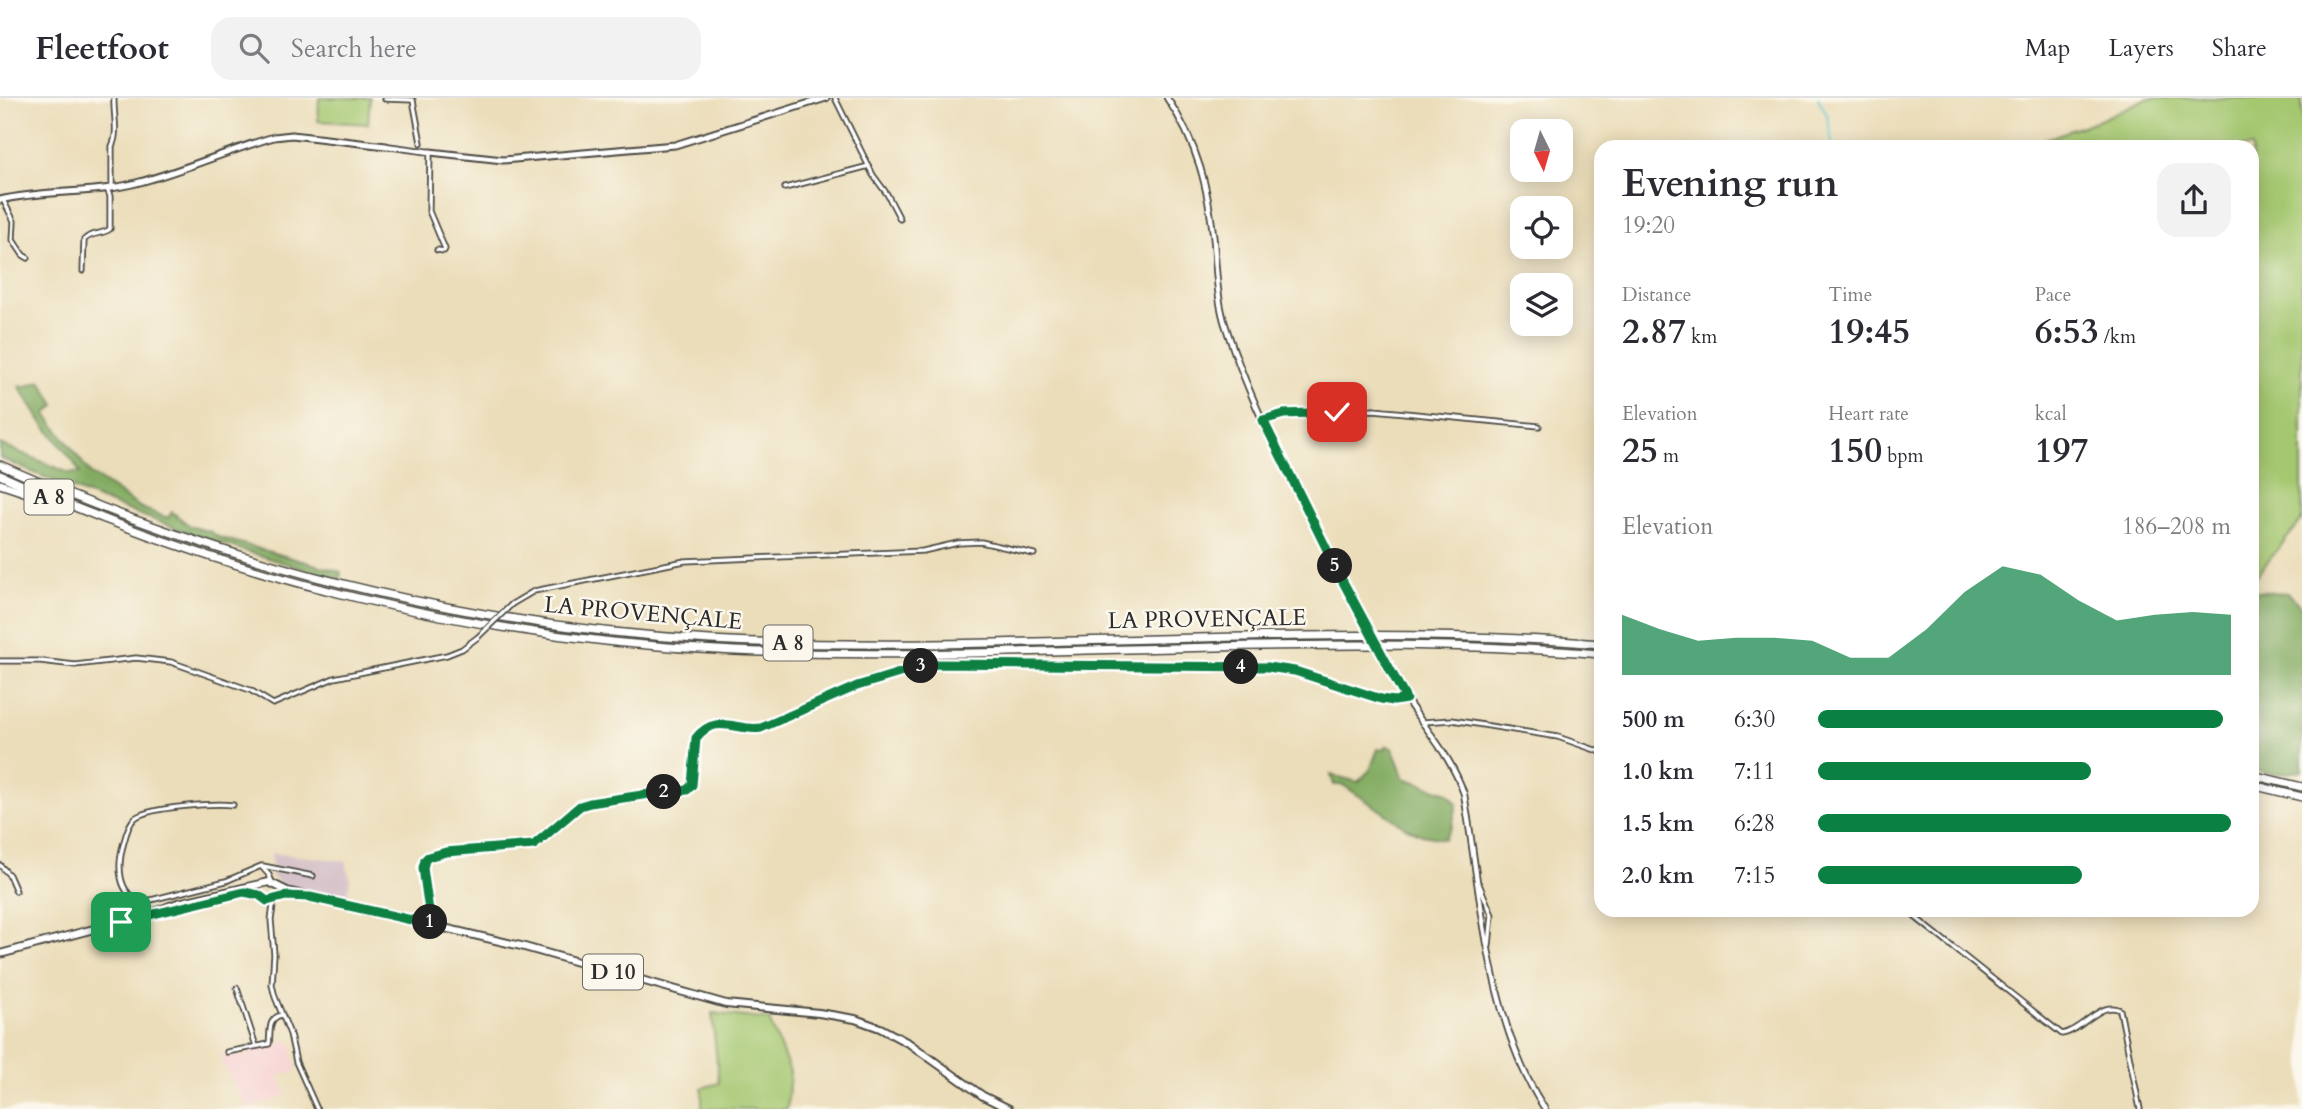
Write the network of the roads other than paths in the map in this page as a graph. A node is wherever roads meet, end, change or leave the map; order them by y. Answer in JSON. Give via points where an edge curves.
{"nodes":[{"id":1,"x":114,"y":98,"type":"edge"},
{"id":2,"x":826,"y":98,"type":"edge"},
{"id":3,"x":835,"y":98,"type":"edge"},
{"id":4,"x":1167,"y":98,"type":"edge"},
{"id":5,"x":386,"y":99,"type":"edge"},
{"id":6,"x":421,"y":143,"type":"dead end"},
{"id":7,"x":386,"y":146,"type":"joint"},
{"id":8,"x":430,"y":152,"type":"junction"},
{"id":9,"x":869,"y":166,"type":"junction"},
{"id":10,"x":110,"y":188,"type":"junction"},
{"id":11,"x":785,"y":188,"type":"dead end"},
{"id":12,"x":1,"y":200,"type":"edge"},
{"id":13,"x":900,"y":219,"type":"dead end"},
{"id":14,"x":436,"y":250,"type":"dead end"},
{"id":15,"x":28,"y":258,"type":"dead end"},
{"id":16,"x":83,"y":271,"type":"dead end"},
{"id":17,"x":1263,"y":420,"type":"junction"},
{"id":18,"x":1539,"y":426,"type":"dead end"},
{"id":19,"x":0,"y":465,"type":"edge"},
{"id":20,"x":0,"y":475,"type":"edge"},
{"id":21,"x":0,"y":484,"type":"edge"},
{"id":22,"x":99,"y":517,"type":"junction"},
{"id":23,"x":1034,"y":554,"type":"dead end"},
{"id":24,"x":1594,"y":644,"type":"edge"},
{"id":25,"x":1594,"y":654,"type":"edge"},
{"id":26,"x":0,"y":661,"type":"edge"},
{"id":27,"x":1406,"y":699,"type":"junction"},
{"id":28,"x":1423,"y":722,"type":"junction"},
{"id":29,"x":1594,"y":750,"type":"edge"},
{"id":30,"x":2259,"y":777,"type":"edge"},
{"id":31,"x":2259,"y":787,"type":"edge"},
{"id":32,"x":2302,"y":787,"type":"edge"},
{"id":33,"x":2302,"y":797,"type":"edge"},
{"id":34,"x":233,"y":805,"type":"dead end"},
{"id":35,"x":0,"y":865,"type":"edge"},
{"id":36,"x":263,"y":868,"type":"junction"},
{"id":37,"x":313,"y":876,"type":"dead end"},
{"id":38,"x":263,"y":884,"type":"junction"},
{"id":39,"x":274,"y":885,"type":"junction"},
{"id":40,"x":16,"y":891,"type":"dead end"},
{"id":41,"x":262,"y":897,"type":"junction"},
{"id":42,"x":310,"y":897,"type":"junction"},
{"id":43,"x":275,"y":898,"type":"junction"},
{"id":44,"x":149,"y":914,"type":"junction"},
{"id":45,"x":271,"y":916,"type":"junction"},
{"id":46,"x":1915,"y":917,"type":"edge"},
{"id":47,"x":429,"y":924,"type":"junction"},
{"id":48,"x":0,"y":954,"type":"edge"},
{"id":49,"x":237,"y":988,"type":"dead end"},
{"id":50,"x":281,"y":1015,"type":"junction"},
{"id":51,"x":256,"y":1046,"type":"junction"},
{"id":52,"x":227,"y":1052,"type":"dead end"},
{"id":53,"x":317,"y":1109,"type":"edge"},
{"id":54,"x":1009,"y":1109,"type":"edge"},
{"id":55,"x":1545,"y":1109,"type":"edge"},
{"id":56,"x":2140,"y":1109,"type":"edge"}],
"edges":[{"from":1,"to":10,"type":"street"},
{"from":2,"to":8,"type":"main road","via":[[675,145],[503,160]]},
{"from":3,"to":9,"type":"street"},
{"from":4,"to":17,"type":"street","via":[[1201,166],[1224,320]]},
{"from":5,"to":6,"type":"street","via":[[413,100]]},
{"from":7,"to":8,"type":"street"},
{"from":7,"to":10,"type":"main road","via":[[274,137],[139,183]]},
{"from":8,"to":14,"type":"street","via":[[429,211],[445,249]]},
{"from":9,"to":11,"type":"street"},
{"from":9,"to":13,"type":"street"},
{"from":10,"to":12,"type":"main road"},
{"from":10,"to":16,"type":"street","via":[[110,229],[84,240]]},
{"from":12,"to":15,"type":"street","via":[[14,221],[13,240]]},
{"from":17,"to":18,"type":"street","via":[[1284,414],[1374,410]]},
{"from":17,"to":27,"type":"street","bridge":true},
{"from":19,"to":24,"type":"highway","name":"LA PROVENÇALE","number":"A 8","via":[[140,523],[269,565],[429,605],[582,629],[828,644],[1411,636]]},
{"from":20,"to":22,"type":"highway","name":"LA PROVENÇALE","number":"A 8"},
{"from":21,"to":22,"type":"highway"},
{"from":22,"to":25,"type":"highway","name":"LA PROVENÇALE","number":"A 8","via":[[229,563],[376,603],[491,626],[635,644],[851,654],[1402,645]]},
{"from":23,"to":26,"type":"street","bridge":true,"via":[[981,542],[923,551],[690,561],[534,591],[512,604],[462,649],[334,678],[272,704],[250,690],[171,662],[136,658],[75,665]]},
{"from":27,"to":28,"type":"street"},
{"from":27,"to":47,"type":"street","via":[[1381,699],[1295,671],[1268,667],[923,666],[848,689],[761,728],[727,723],[705,729],[696,738],[692,785],[687,790],[580,806],[528,846],[428,857],[423,868]]},
{"from":28,"to":29,"type":"street","via":[[1452,720],[1558,737]]},
{"from":28,"to":55,"type":"street","via":[[1464,794],[1503,1013]]},
{"from":30,"to":32,"type":"highway"},
{"from":31,"to":33,"type":"highway"},
{"from":34,"to":36,"type":"street","via":[[217,803],[138,816],[121,851],[122,882],[134,900],[143,902]]},
{"from":35,"to":40,"type":"street"},
{"from":36,"to":37,"type":"street"},
{"from":36,"to":38,"type":"street"},
{"from":36,"to":39,"type":"street"},
{"from":38,"to":39,"type":"main road"},
{"from":38,"to":41,"type":"main road","via":[[259,888]]},
{"from":38,"to":44,"type":"main road","via":[[177,903]]},
{"from":39,"to":42,"type":"main road"},
{"from":39,"to":43,"type":"main road"},
{"from":41,"to":43,"type":"main road"},
{"from":41,"to":44,"type":"main road","via":[[237,892]]},
{"from":41,"to":45,"type":"street"},
{"from":42,"to":43,"type":"main road"},
{"from":42,"to":47,"type":"main road"},
{"from":43,"to":45,"type":"street"},
{"from":44,"to":48,"type":"main road"},
{"from":45,"to":50,"type":"street","via":[[272,985]]},
{"from":46,"to":56,"type":"street","via":[[2062,1034],[2101,1010],[2120,1010]]},
{"from":47,"to":54,"type":"main road","number":"D 10","via":[[726,1004],[855,1019],[910,1044]]},
{"from":49,"to":51,"type":"street"},
{"from":50,"to":51,"type":"street","via":[[270,1026],[270,1043]]},
{"from":50,"to":53,"type":"street"},
{"from":51,"to":52,"type":"street"}]}
